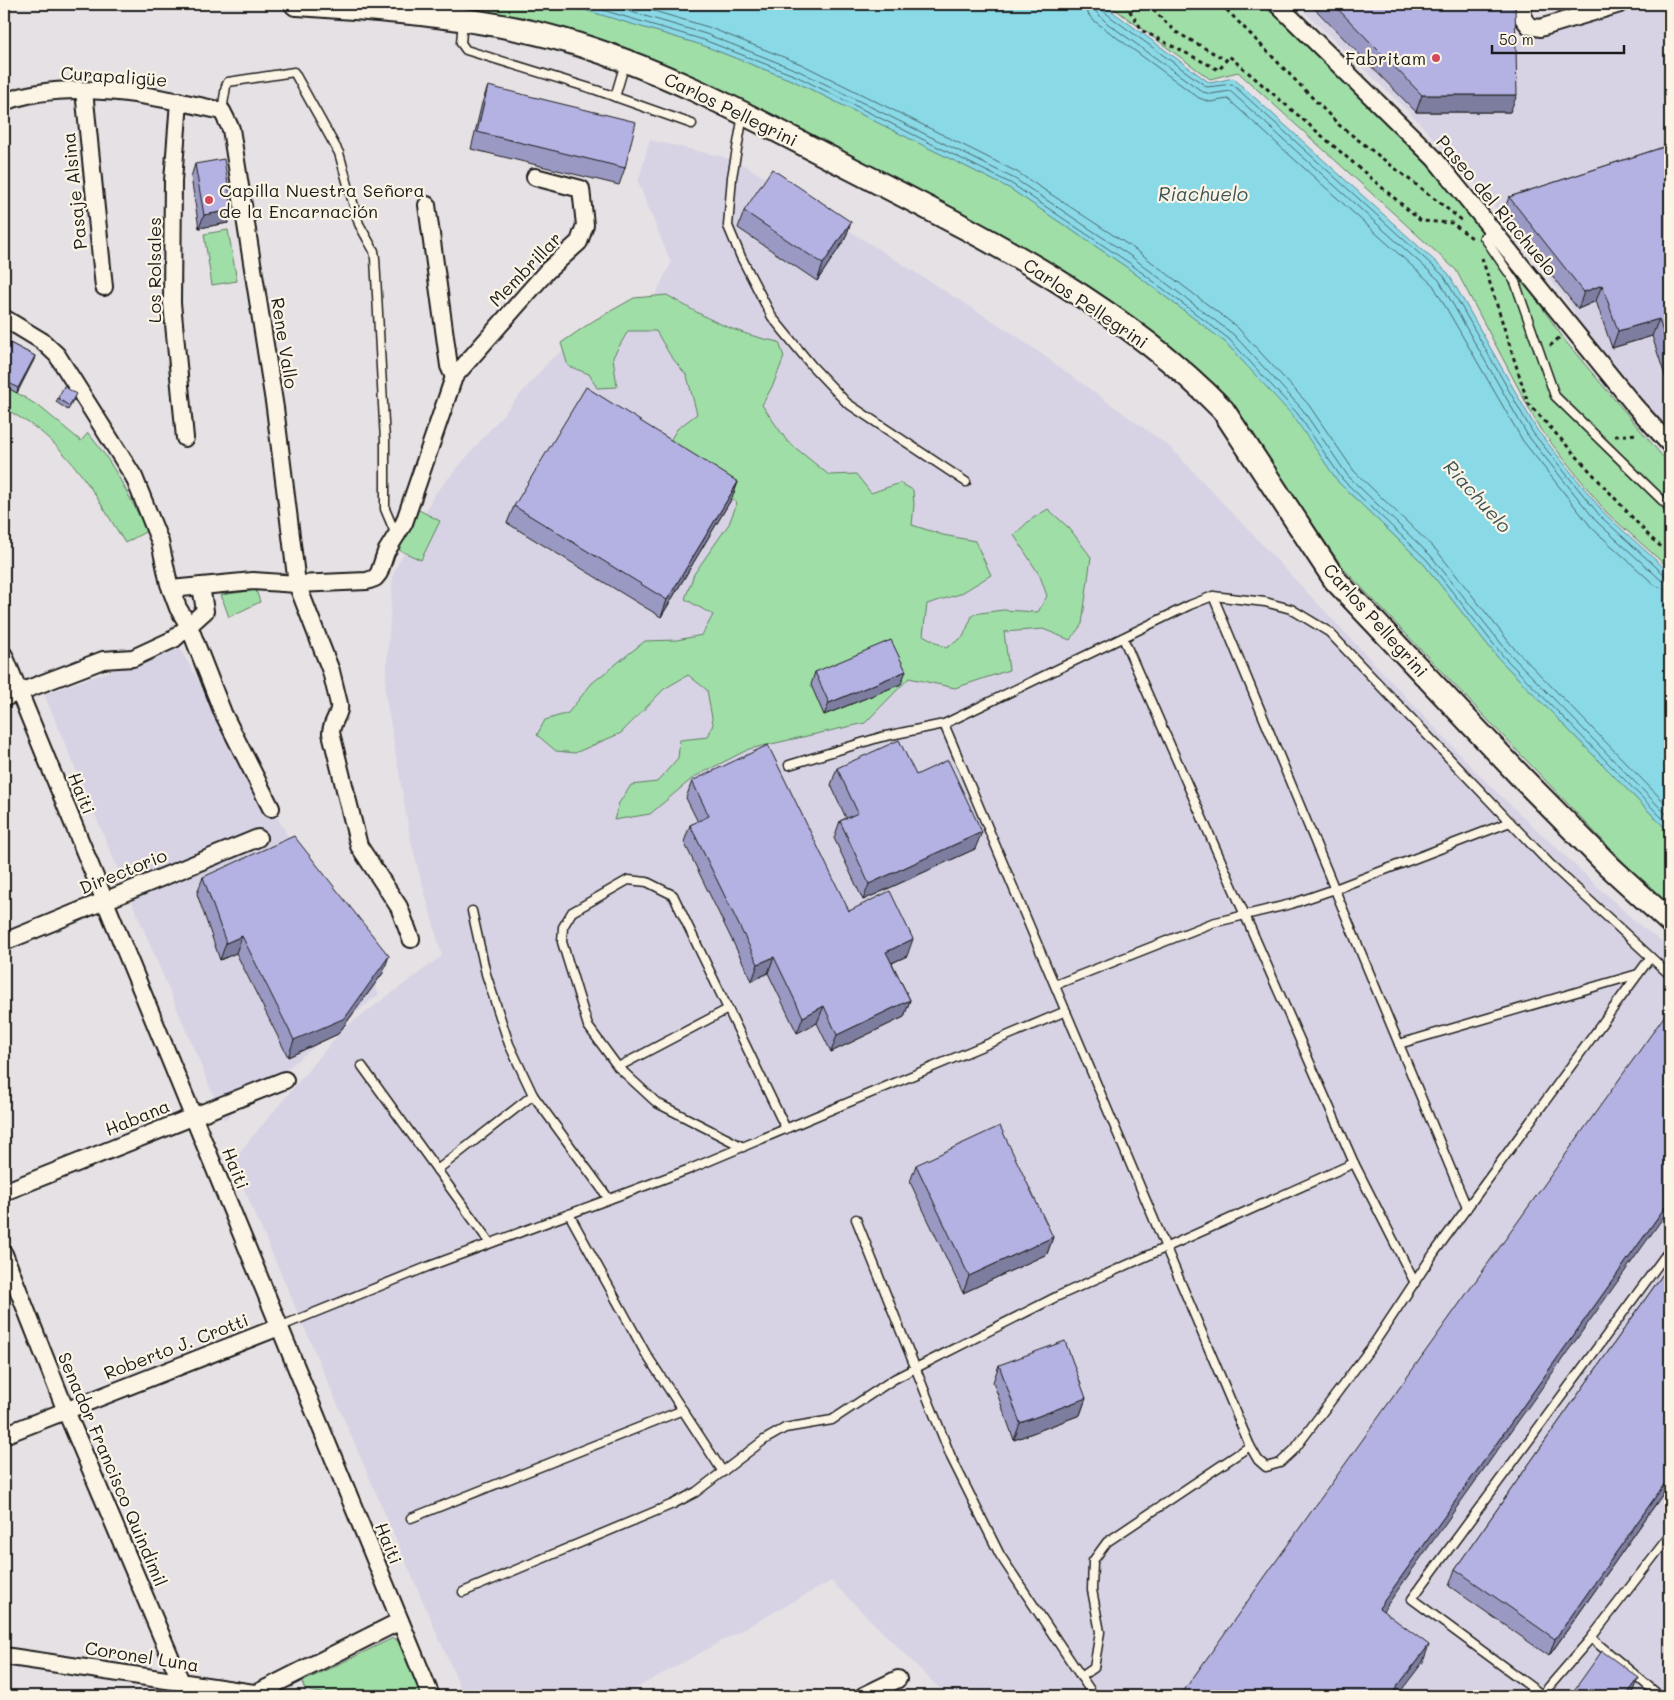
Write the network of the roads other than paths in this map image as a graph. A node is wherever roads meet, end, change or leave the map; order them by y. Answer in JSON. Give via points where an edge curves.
{"nodes":[{"id":1,"x":296,"y":4,"type":"edge"},
{"id":2,"x":1523,"y":4,"type":"edge"},
{"id":3,"x":1620,"y":4,"type":"edge"},
{"id":4,"x":1280,"y":5,"type":"edge"},
{"id":5,"x":463,"y":20,"type":"junction"},
{"id":6,"x":626,"y":61,"type":"junction"},
{"id":7,"x":84,"y":91,"type":"junction"},
{"id":8,"x":615,"y":97,"type":"junction"},
{"id":9,"x":179,"y":101,"type":"junction"},
{"id":10,"x":4,"y":102,"type":"edge"},
{"id":11,"x":222,"y":111,"type":"junction"},
{"id":12,"x":743,"y":113,"type":"junction"},
{"id":13,"x":692,"y":124,"type":"dead end"},
{"id":14,"x":535,"y":177,"type":"dead end"},
{"id":15,"x":427,"y":204,"type":"dead end"},
{"id":16,"x":1494,"y":230,"type":"junction"},
{"id":17,"x":104,"y":287,"type":"dead end"},
{"id":18,"x":4,"y":318,"type":"edge"},
{"id":19,"x":454,"y":377,"type":"junction"},
{"id":20,"x":185,"y":438,"type":"dead end"},
{"id":21,"x":1670,"y":445,"type":"edge"},
{"id":22,"x":966,"y":482,"type":"dead end"},
{"id":23,"x":1670,"y":508,"type":"edge"},
{"id":24,"x":396,"y":536,"type":"junction"},
{"id":25,"x":298,"y":584,"type":"junction"},
{"id":26,"x":201,"y":586,"type":"junction"},
{"id":27,"x":171,"y":589,"type":"junction"},
{"id":28,"x":1213,"y":596,"type":"junction"},
{"id":29,"x":189,"y":626,"type":"junction"},
{"id":30,"x":1123,"y":638,"type":"junction"},
{"id":31,"x":4,"y":655,"type":"edge"},
{"id":32,"x":11,"y":695,"type":"edge"},
{"id":33,"x":944,"y":724,"type":"junction"},
{"id":34,"x":789,"y":765,"type":"dead end"},
{"id":35,"x":271,"y":808,"type":"dead end"},
{"id":36,"x":1510,"y":822,"type":"junction"},
{"id":37,"x":258,"y":838,"type":"dead end"},
{"id":38,"x":1335,"y":890,"type":"junction"},
{"id":39,"x":104,"y":900,"type":"junction"},
{"id":40,"x":472,"y":911,"type":"dead end"},
{"id":41,"x":1245,"y":915,"type":"junction"},
{"id":42,"x":1670,"y":922,"type":"edge"},
{"id":43,"x":411,"y":940,"type":"dead end"},
{"id":44,"x":4,"y":942,"type":"edge"},
{"id":45,"x":1650,"y":958,"type":"junction"},
{"id":46,"x":1638,"y":974,"type":"junction"},
{"id":47,"x":1670,"y":975,"type":"edge"},
{"id":48,"x":1055,"y":985,"type":"junction"},
{"id":49,"x":728,"y":1009,"type":"junction"},
{"id":50,"x":1066,"y":1011,"type":"junction"},
{"id":51,"x":1399,"y":1044,"type":"junction"},
{"id":52,"x":362,"y":1066,"type":"dead end"},
{"id":53,"x":618,"y":1067,"type":"junction"},
{"id":54,"x":285,"y":1080,"type":"dead end"},
{"id":55,"x":533,"y":1095,"type":"junction"},
{"id":56,"x":193,"y":1116,"type":"junction"},
{"id":57,"x":786,"y":1129,"type":"junction"},
{"id":58,"x":743,"y":1147,"type":"junction"},
{"id":59,"x":1354,"y":1163,"type":"junction"},
{"id":60,"x":437,"y":1170,"type":"junction"},
{"id":61,"x":4,"y":1192,"type":"edge"},
{"id":62,"x":609,"y":1199,"type":"junction"},
{"id":63,"x":1467,"y":1208,"type":"junction"},
{"id":64,"x":570,"y":1214,"type":"junction"},
{"id":65,"x":856,"y":1219,"type":"dead end"},
{"id":66,"x":490,"y":1244,"type":"junction"},
{"id":67,"x":1166,"y":1248,"type":"junction"},
{"id":68,"x":1670,"y":1249,"type":"edge"},
{"id":69,"x":4,"y":1254,"type":"edge"},
{"id":70,"x":1415,"y":1283,"type":"junction"},
{"id":71,"x":279,"y":1327,"type":"junction"},
{"id":72,"x":916,"y":1368,"type":"junction"},
{"id":73,"x":683,"y":1410,"type":"junction"},
{"id":74,"x":66,"y":1411,"type":"junction"},
{"id":75,"x":4,"y":1435,"type":"edge"},
{"id":76,"x":1250,"y":1446,"type":"junction"},
{"id":77,"x":723,"y":1472,"type":"junction"},
{"id":78,"x":411,"y":1518,"type":"dead end"},
{"id":79,"x":1670,"y":1535,"type":"edge"},
{"id":80,"x":464,"y":1592,"type":"dead end"},
{"id":81,"x":400,"y":1622,"type":"junction"},
{"id":82,"x":1591,"y":1638,"type":"junction"},
{"id":83,"x":4,"y":1656,"type":"edge"},
{"id":84,"x":1081,"y":1677,"type":"junction"},
{"id":85,"x":898,"y":1679,"type":"dead end"},
{"id":86,"x":185,"y":1689,"type":"edge"},
{"id":87,"x":253,"y":1695,"type":"edge"},
{"id":88,"x":1656,"y":1695,"type":"edge"},
{"id":89,"x":275,"y":1696,"type":"edge"},
{"id":90,"x":430,"y":1696,"type":"edge"},
{"id":91,"x":864,"y":1696,"type":"edge"},
{"id":92,"x":1094,"y":1696,"type":"edge"},
{"id":93,"x":1541,"y":1696,"type":"edge"}],
"edges":[{"from":1,"to":5,"type":"street","name":"Carlos Pellegrini"},
{"from":2,"to":3,"type":"street","via":[[1523,18],[1529,26],[1540,28]]},
{"from":4,"to":16,"type":"street","name":"Paseo del Riachuelo","via":[[1434,158]]},
{"from":5,"to":6,"type":"street","name":"Carlos Pellegrini","via":[[563,40]]},
{"from":5,"to":8,"type":"lane","via":[[461,43],[466,50]]},
{"from":6,"to":8,"type":"lane"},
{"from":6,"to":12,"type":"street","name":"Carlos Pellegrini","via":[[666,76]]},
{"from":7,"to":9,"type":"street","name":"Curapaligüe","via":[[158,96]]},
{"from":7,"to":10,"type":"street","name":"Curapaligüe","via":[[32,93]]},
{"from":7,"to":17,"type":"street","name":"Pasaje Alsina"},
{"from":8,"to":13,"type":"lane"},
{"from":9,"to":11,"type":"street","name":"Curapaligüe"},
{"from":9,"to":20,"type":"street","name":"Los Rolsales","via":[[173,181],[172,303]]},
{"from":11,"to":24,"type":"lane","via":[[228,82],[294,72],[339,153],[359,224],[374,251],[385,509]]},
{"from":11,"to":25,"type":"street","name":"Rene Vallo","via":[[231,129]]},
{"from":12,"to":22,"type":"lane","via":[[728,226],[772,317],[847,404]]},
{"from":12,"to":42,"type":"street","name":"Carlos Pellegrini","via":[[1069,286],[1138,336],[1203,390],[1238,431],[1335,580],[1525,781]]},
{"from":14,"to":19,"type":"street","name":"Membrillar","via":[[580,189],[585,225],[583,234],[573,249],[547,271]]},
{"from":15,"to":19,"type":"street","via":[[449,366]]},
{"from":16,"to":21,"type":"street","name":"Paseo del Riachuelo"},
{"from":16,"to":23,"type":"lane","via":[[1484,237],[1515,282],[1555,396]]},
{"from":18,"to":27,"type":"street","via":[[42,341],[57,355],[134,477],[160,542]]},
{"from":19,"to":24,"type":"street","via":[[410,507]]},
{"from":24,"to":25,"type":"street","via":[[375,578]]},
{"from":25,"to":26,"type":"street","via":[[264,581]]},
{"from":25,"to":43,"type":"street","name":"Rene Vallo","via":[[330,670],[340,709],[331,726],[359,846],[399,907]]},
{"from":26,"to":27,"type":"street"},
{"from":26,"to":29,"type":"street","via":[[205,612]]},
{"from":27,"to":29,"type":"street"},
{"from":28,"to":30,"type":"lane"},
{"from":28,"to":36,"type":"lane","via":[[1291,608],[1329,632]]},
{"from":28,"to":38,"type":"lane"},
{"from":29,"to":32,"type":"street","via":[[168,643],[133,658],[103,660]]},
{"from":29,"to":35,"type":"street","via":[[223,713]]},
{"from":30,"to":33,"type":"lane"},
{"from":30,"to":41,"type":"lane"},
{"from":31,"to":32,"type":"street","name":"Haiti"},
{"from":32,"to":39,"type":"street","name":"Haiti"},
{"from":33,"to":34,"type":"lane","via":[[881,736]]},
{"from":33,"to":48,"type":"lane"},
{"from":36,"to":38,"type":"lane"},
{"from":36,"to":45,"type":"lane"},
{"from":37,"to":39,"type":"street","name":"Directorio"},
{"from":38,"to":41,"type":"lane"},
{"from":38,"to":51,"type":"lane"},
{"from":39,"to":44,"type":"street","name":"Directorio"},
{"from":39,"to":56,"type":"street","name":"Haiti"},
{"from":40,"to":55,"type":"lane","via":[[486,974],[506,1035]]},
{"from":41,"to":48,"type":"lane","via":[[1212,923]]},
{"from":41,"to":59,"type":"lane"},
{"from":45,"to":46,"type":"lane"},
{"from":45,"to":47,"type":"lane"},
{"from":46,"to":51,"type":"lane"},
{"from":46,"to":63,"type":"lane"},
{"from":48,"to":50,"type":"lane"},
{"from":49,"to":53,"type":"lane"},
{"from":49,"to":53,"type":"lane","via":[[673,895],[647,882],[628,880],[572,912],[562,927],[562,942],[588,1026]]},
{"from":49,"to":57,"type":"lane"},
{"from":50,"to":57,"type":"lane"},
{"from":50,"to":67,"type":"lane"},
{"from":51,"to":63,"type":"lane"},
{"from":52,"to":60,"type":"lane"},
{"from":53,"to":58,"type":"lane","via":[[656,1103]]},
{"from":54,"to":56,"type":"street","name":"Habana"},
{"from":55,"to":60,"type":"lane"},
{"from":55,"to":62,"type":"lane"},
{"from":56,"to":61,"type":"street","name":"Habana"},
{"from":56,"to":71,"type":"street","name":"Haiti"},
{"from":57,"to":58,"type":"lane"},
{"from":58,"to":62,"type":"lane"},
{"from":59,"to":67,"type":"lane"},
{"from":59,"to":70,"type":"lane"},
{"from":60,"to":66,"type":"lane"},
{"from":62,"to":64,"type":"lane"},
{"from":63,"to":70,"type":"lane"},
{"from":64,"to":66,"type":"lane"},
{"from":64,"to":73,"type":"lane","via":[[646,1354]]},
{"from":65,"to":72,"type":"lane"},
{"from":66,"to":71,"type":"lane"},
{"from":67,"to":72,"type":"lane","via":[[1058,1296]]},
{"from":67,"to":76,"type":"lane"},
{"from":68,"to":93,"type":"lane","via":[[1412,1599]]},
{"from":69,"to":74,"type":"street","name":"Senador Francisco Quindimil"},
{"from":70,"to":76,"type":"lane","via":[[1294,1450],[1280,1463],[1266,1467]]},
{"from":71,"to":74,"type":"street","name":"Roberto J. Crotti"},
{"from":71,"to":81,"type":"street","name":"Haiti"},
{"from":72,"to":77,"type":"lane","via":[[832,1420],[785,1428]]},
{"from":72,"to":84,"type":"lane","via":[[951,1457],[1000,1555]]},
{"from":73,"to":77,"type":"lane"},
{"from":73,"to":78,"type":"lane"},
{"from":74,"to":75,"type":"street","name":"Roberto J. Crotti"},
{"from":74,"to":86,"type":"street","name":"Senador Francisco Quindimil"},
{"from":76,"to":84,"type":"lane","via":[[1107,1542],[1093,1561],[1092,1590],[1100,1632],[1094,1668]]},
{"from":77,"to":80,"type":"lane","via":[[673,1504]]},
{"from":79,"to":82,"type":"lane"},
{"from":81,"to":87,"type":"street"},
{"from":81,"to":90,"type":"street","name":"Haiti"},
{"from":82,"to":88,"type":"lane"},
{"from":82,"to":93,"type":"lane"},
{"from":83,"to":86,"type":"street","name":"Coronel Luna"},
{"from":84,"to":92,"type":"lane"},
{"from":85,"to":91,"type":"street"},
{"from":86,"to":87,"type":"street","name":"Coronel Luna"},
{"from":87,"to":89,"type":"street","name":"Coronel Luna"}]}
